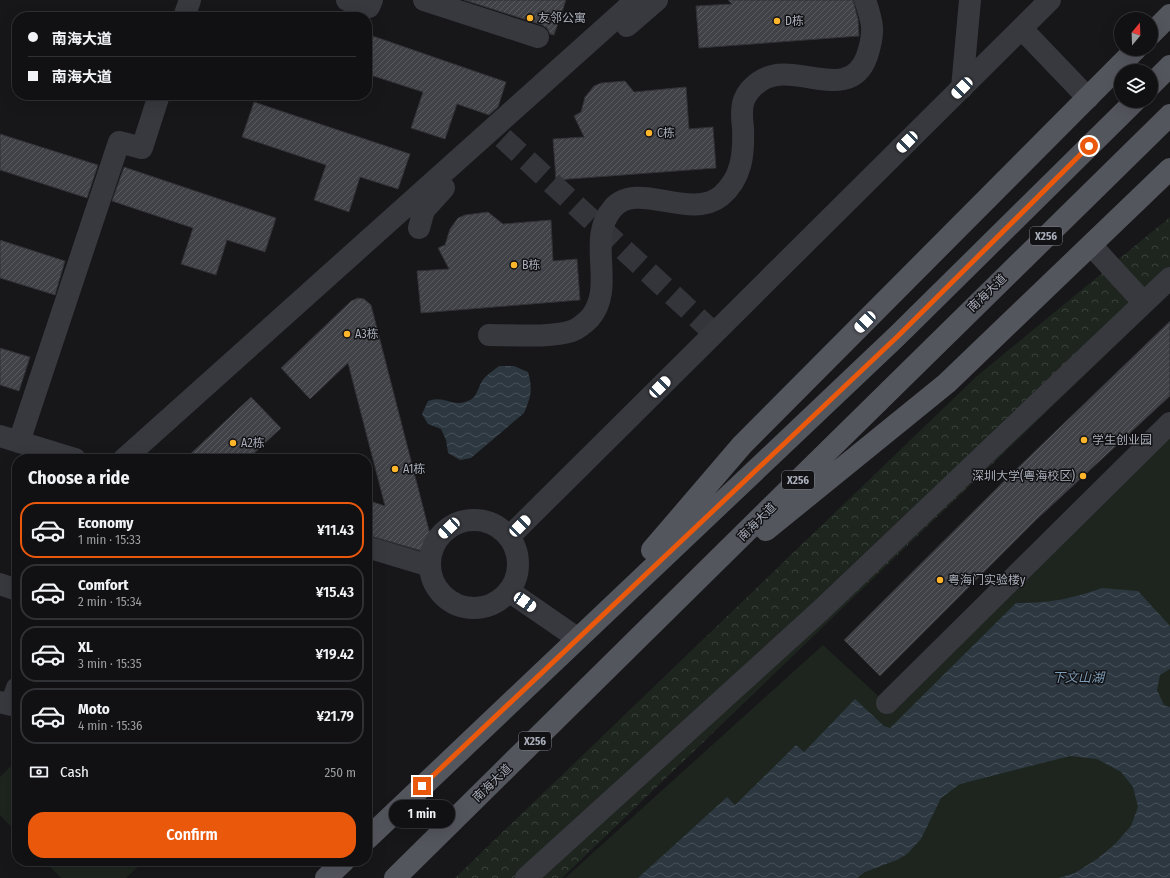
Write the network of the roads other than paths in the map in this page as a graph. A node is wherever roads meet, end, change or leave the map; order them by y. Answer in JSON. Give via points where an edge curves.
{"nodes":[{"id":1,"x":190,"y":0,"type":"edge"},
{"id":2,"x":347,"y":0,"type":"edge"},
{"id":3,"x":372,"y":0,"type":"edge"},
{"id":4,"x":424,"y":0,"type":"edge"},
{"id":5,"x":636,"y":0,"type":"edge"},
{"id":6,"x":657,"y":0,"type":"edge"},
{"id":7,"x":864,"y":0,"type":"edge"},
{"id":8,"x":970,"y":0,"type":"edge"},
{"id":9,"x":1050,"y":0,"type":"edge"},
{"id":10,"x":186,"y":12,"type":"edge"},
{"id":11,"x":1170,"y":15,"type":"edge"},
{"id":12,"x":1158,"y":27,"type":"edge"},
{"id":13,"x":1022,"y":29,"type":"junction"},
{"id":14,"x":538,"y":37,"type":"dead end"},
{"id":15,"x":1129,"y":56,"type":"edge"},
{"id":16,"x":1170,"y":66,"type":"edge"},
{"id":17,"x":1158,"y":78,"type":"edge"},
{"id":18,"x":962,"y":88,"type":"junction"},
{"id":19,"x":1088,"y":98,"type":"junction"},
{"id":20,"x":157,"y":100,"type":"edge"},
{"id":21,"x":1128,"y":108,"type":"edge"},
{"id":22,"x":1170,"y":115,"type":"edge"},
{"id":23,"x":1170,"y":169,"type":"edge"},
{"id":24,"x":419,"y":228,"type":"dead end"},
{"id":25,"x":1091,"y":245,"type":"junction"},
{"id":26,"x":1170,"y":278,"type":"edge"},
{"id":27,"x":1144,"y":303,"type":"junction"},
{"id":28,"x":489,"y":335,"type":"dead end"},
{"id":29,"x":1170,"y":423,"type":"edge"},
{"id":30,"x":9,"y":439,"type":"edge"},
{"id":31,"x":58,"y":454,"type":"edge"},
{"id":32,"x":130,"y":454,"type":"edge"},
{"id":33,"x":509,"y":537,"type":"junction"},
{"id":34,"x":372,"y":549,"type":"edge"},
{"id":35,"x":430,"y":566,"type":"junction"},
{"id":36,"x":0,"y":584,"type":"edge"},
{"id":37,"x":12,"y":588,"type":"edge"},
{"id":38,"x":509,"y":591,"type":"junction"},
{"id":39,"x":675,"y":604,"type":"junction"},
{"id":40,"x":577,"y":638,"type":"junction"},
{"id":41,"x":0,"y":702,"type":"edge"},
{"id":42,"x":12,"y":702,"type":"edge"},
{"id":43,"x":887,"y":703,"type":"dead end"},
{"id":44,"x":372,"y":833,"type":"edge"},
{"id":45,"x":339,"y":866,"type":"edge"},
{"id":46,"x":326,"y":878,"type":"edge"},
{"id":47,"x":395,"y":878,"type":"edge"},
{"id":48,"x":526,"y":878,"type":"edge"}],
"edges":[{"from":1,"to":10,"type":"street"},
{"from":2,"to":3,"type":"street","via":[[369,8]]},
{"from":4,"to":14,"type":"street"},
{"from":5,"to":32,"type":"street"},
{"from":6,"to":24,"type":"street","via":[[440,192],[424,210]]},
{"from":7,"to":28,"type":"street","via":[[873,24],[871,44],[865,63],[851,77],[833,82],[778,75],[765,78],[753,86],[744,99],[743,159],[736,180],[720,197],[700,205],[642,198],[627,199],[615,206],[606,216],[602,231],[601,297],[596,311],[585,324],[560,334]]},
{"from":8,"to":18,"type":"street"},
{"from":9,"to":13,"type":"street"},
{"from":11,"to":12,"type":"main road"},
{"from":13,"to":18,"type":"street"},
{"from":13,"to":19,"type":"street"},
{"from":15,"to":19,"type":"main road"},
{"from":16,"to":17,"type":"main road"},
{"from":18,"to":33,"type":"street"},
{"from":19,"to":40,"type":"main road","via":[[742,445]]},
{"from":20,"to":30,"type":"street","via":[[142,148],[119,142]]},
{"from":21,"to":40,"type":"main road","number":"X256","via":[[898,336]]},
{"from":22,"to":39,"type":"main road","name":"南海大道","number":"X256","via":[[922,356]]},
{"from":23,"to":25,"type":"main road"},
{"from":25,"to":27,"type":"street"},
{"from":25,"to":39,"type":"main road","via":[[948,383]]},
{"from":26,"to":27,"type":"street"},
{"from":27,"to":48,"type":"street","via":[[821,610]]},
{"from":29,"to":43,"type":"street"},
{"from":30,"to":31,"type":"street"},
{"from":33,"to":35,"type":"street","via":[[502,529],[481,521],[459,522],[449,528],[434,544]]},
{"from":33,"to":38,"type":"street","via":[[515,548],[518,570]]},
{"from":34,"to":35,"type":"street"},
{"from":35,"to":38,"type":"street","via":[[432,578],[438,588],[455,604],[478,608],[501,600]]},
{"from":36,"to":37,"type":"street"},
{"from":38,"to":40,"type":"street"},
{"from":39,"to":47,"type":"main road","name":"南海大道","number":"X256"},
{"from":40,"to":44,"type":"main road","number":"X256"},
{"from":41,"to":42,"type":"street","via":[[11,705]]},
{"from":45,"to":46,"type":"main road"}]}
